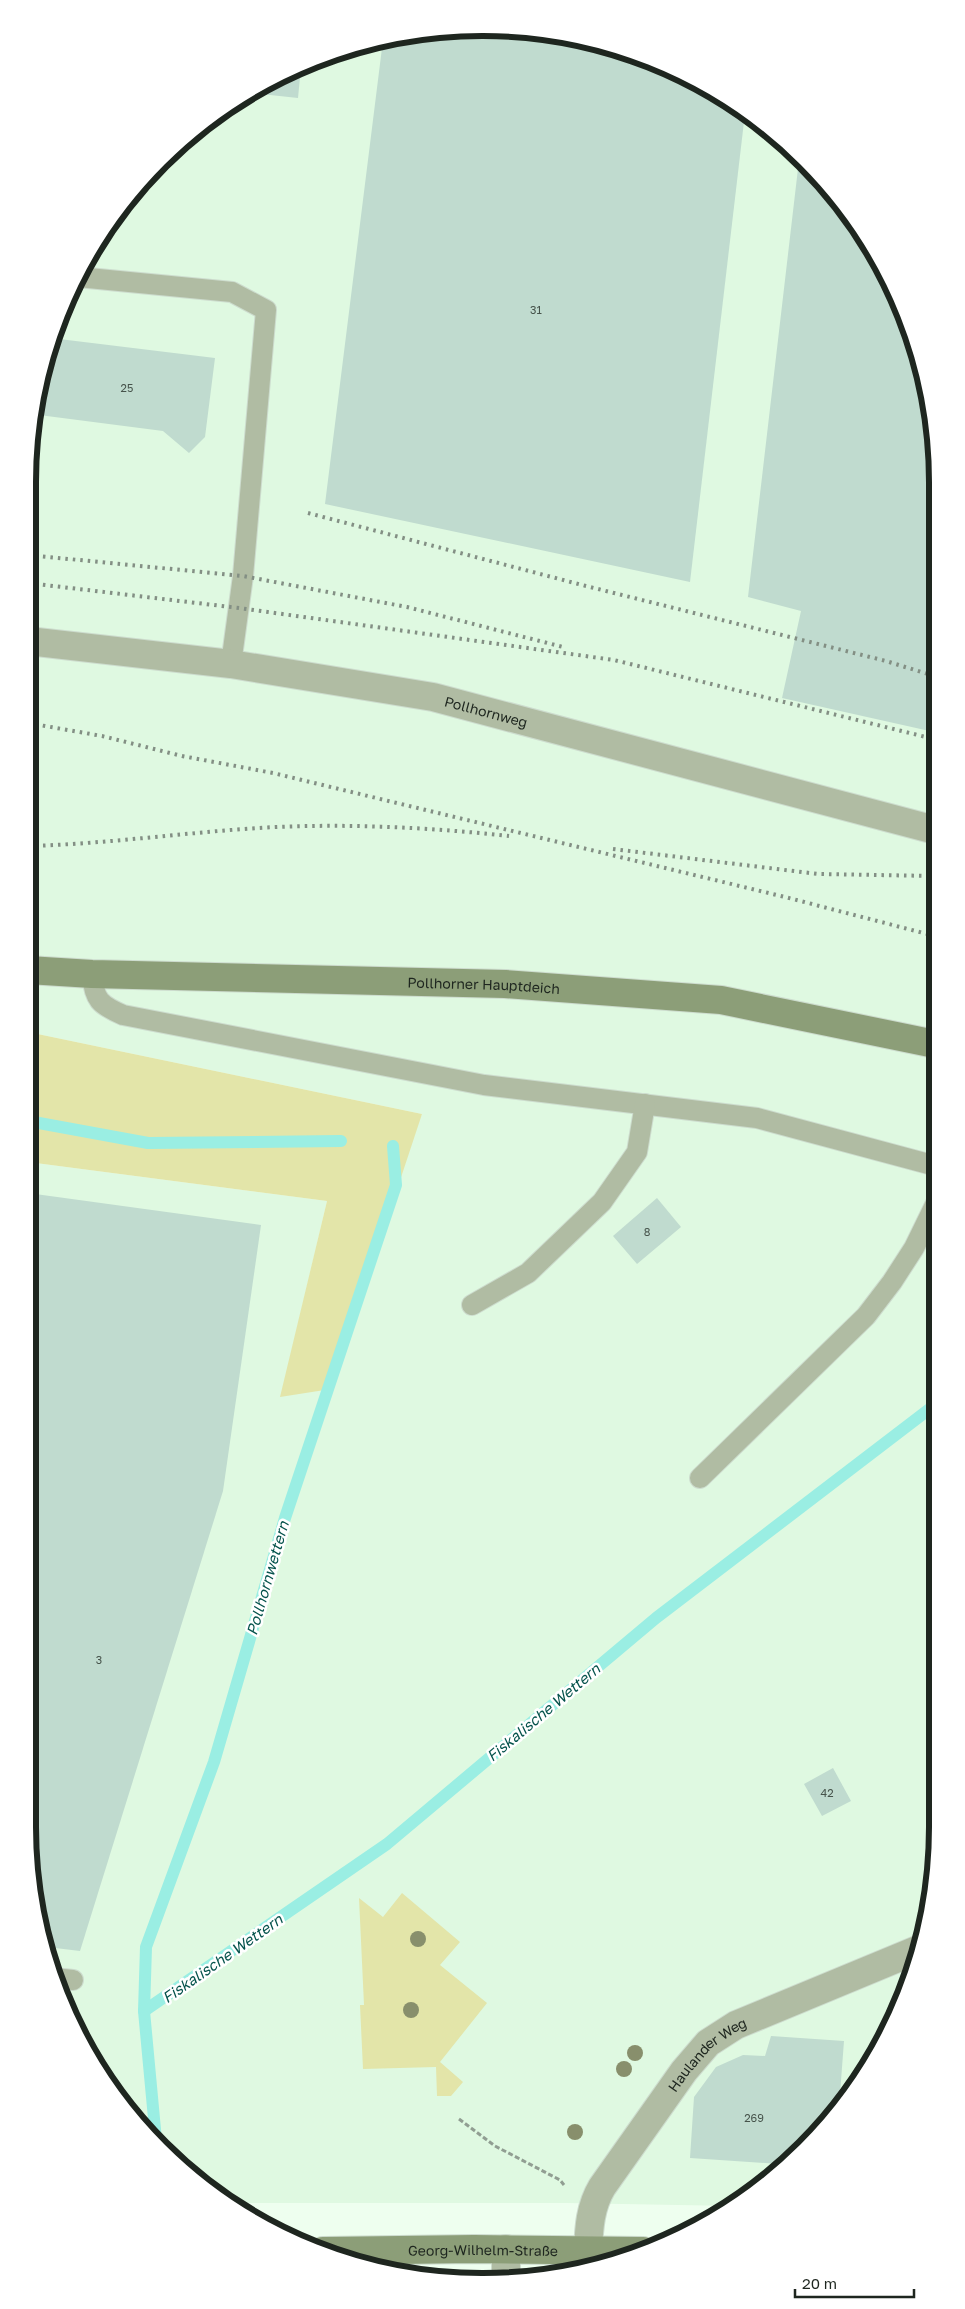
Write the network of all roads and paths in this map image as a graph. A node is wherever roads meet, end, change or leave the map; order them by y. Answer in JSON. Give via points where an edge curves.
{"nodes":[{"id":1,"x":86,"y":278,"type":"edge"},
{"id":2,"x":36,"y":642,"type":"edge"},
{"id":3,"x":231,"y":664,"type":"junction"},
{"id":4,"x":929,"y":828,"type":"edge"},
{"id":5,"x":36,"y":970,"type":"edge"},
{"id":6,"x":92,"y":974,"type":"junction"},
{"id":7,"x":929,"y":1043,"type":"edge"},
{"id":8,"x":645,"y":1104,"type":"junction"},
{"id":9,"x":929,"y":1164,"type":"edge"},
{"id":10,"x":929,"y":1217,"type":"edge"},
{"id":11,"x":472,"y":1305,"type":"dead end"},
{"id":12,"x":700,"y":1478,"type":"dead end"},
{"id":13,"x":911,"y":1953,"type":"edge"},
{"id":14,"x":459,"y":2119,"type":"dead end"},
{"id":15,"x":590,"y":2219,"type":"junction"},
{"id":16,"x":588,"y":2250,"type":"junction"},
{"id":17,"x":621,"y":2251,"type":"edge"},
{"id":18,"x":350,"y":2253,"type":"edge"},
{"id":19,"x":506,"y":2262,"type":"edge"}],
"edges":[{"from":1,"to":3,"type":"lane","via":[[232,292],[266,310],[244,566]]},
{"from":2,"to":3,"type":"street","name":"Pollhornweg"},
{"from":3,"to":4,"type":"street","name":"Pollhornweg","via":[[433,697]]},
{"from":5,"to":6,"type":"main road","name":"Pollhorner Hauptdeich"},
{"from":6,"to":7,"type":"main road","name":"Pollhorner Hauptdeich","via":[[505,984],[721,1000]]},
{"from":6,"to":8,"type":"lane","via":[[93,993],[106,1008],[123,1016],[484,1085]]},
{"from":8,"to":9,"type":"lane","via":[[757,1118]]},
{"from":8,"to":11,"type":"lane","via":[[637,1152],[602,1202],[528,1273]]},
{"from":10,"to":12,"type":"lane","via":[[914,1248],[866,1316]]},
{"from":13,"to":15,"type":"street","name":"Haulander Weg","via":[[736,2025],[708,2043],[684,2070],[628,2147],[595,2198]]},
{"from":14,"to":15,"type":"path","via":[[495,2146],[560,2180]]},
{"from":15,"to":16,"type":"street","name":"Haulander Weg"},
{"from":16,"to":17,"type":"main road","name":"Georg-Wilhelm-Straße"},
{"from":16,"to":19,"type":"main road","name":"Georg-Wilhelm-Straße"},
{"from":18,"to":19,"type":"main road","name":"Georg-Wilhelm-Straße"}]}
